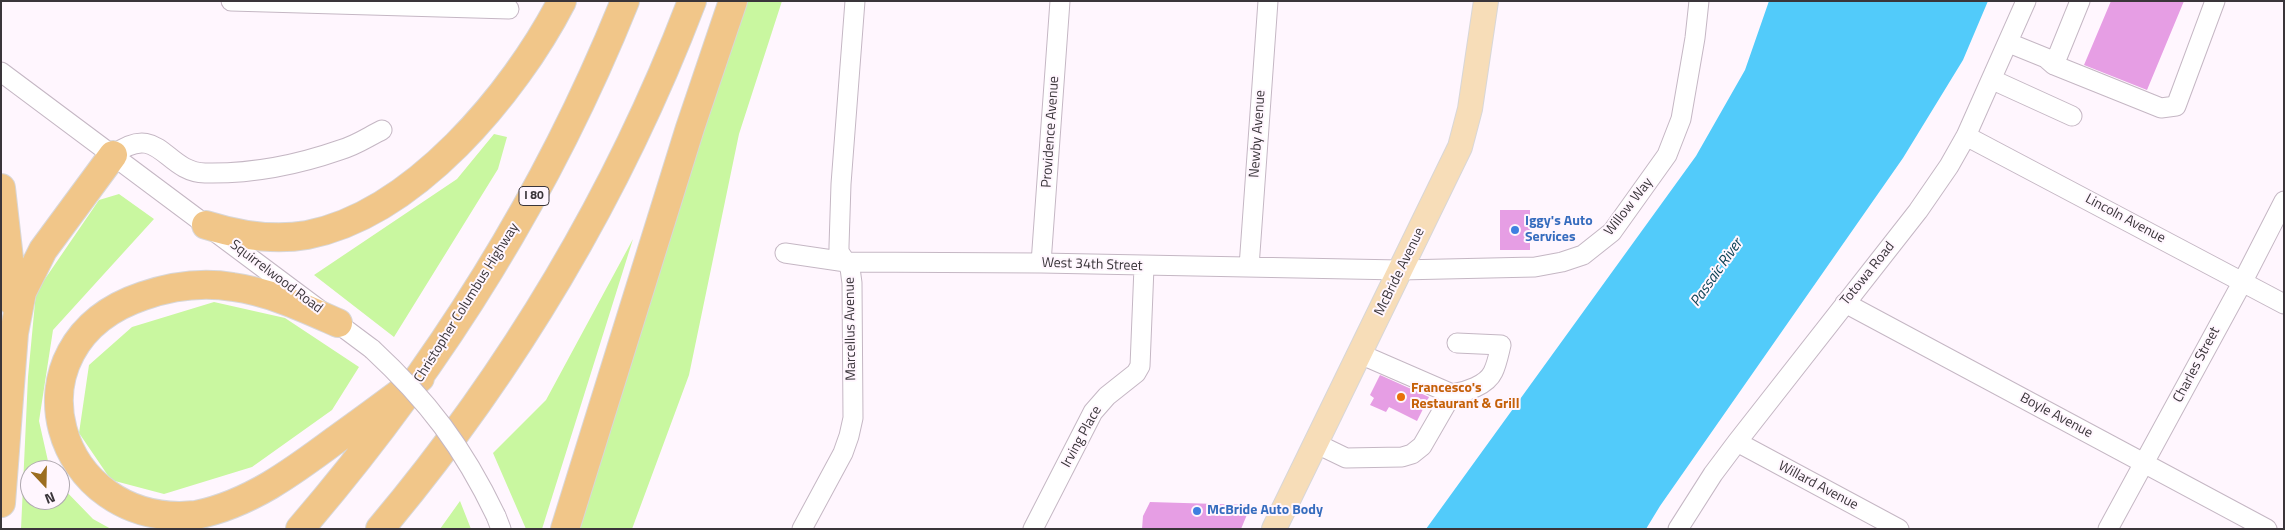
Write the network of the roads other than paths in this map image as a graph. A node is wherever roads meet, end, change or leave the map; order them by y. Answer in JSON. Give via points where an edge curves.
{"nodes":[{"id":1,"x":231,"y":1,"type":"edge"},
{"id":2,"x":562,"y":1,"type":"edge"},
{"id":3,"x":625,"y":1,"type":"edge"},
{"id":4,"x":692,"y":1,"type":"edge"},
{"id":5,"x":733,"y":1,"type":"edge"},
{"id":6,"x":855,"y":1,"type":"edge"},
{"id":7,"x":1060,"y":1,"type":"edge"},
{"id":8,"x":1268,"y":1,"type":"edge"},
{"id":9,"x":1486,"y":1,"type":"edge"},
{"id":10,"x":1698,"y":1,"type":"edge"},
{"id":11,"x":2026,"y":1,"type":"edge"},
{"id":12,"x":2080,"y":1,"type":"edge"},
{"id":13,"x":2215,"y":1,"type":"edge"},
{"id":14,"x":416,"y":4,"type":"edge"},
{"id":15,"x":509,"y":10,"type":"dead end"},
{"id":16,"x":2009,"y":43,"type":"junction"},
{"id":17,"x":2054,"y":65,"type":"junction"},
{"id":18,"x":1,"y":72,"type":"edge"},
{"id":19,"x":1993,"y":80,"type":"junction"},
{"id":20,"x":2072,"y":116,"type":"dead end"},
{"id":21,"x":382,"y":130,"type":"dead end"},
{"id":22,"x":1966,"y":136,"type":"junction"},
{"id":23,"x":114,"y":155,"type":"junction"},
{"id":24,"x":1,"y":188,"type":"edge"},
{"id":25,"x":2284,"y":201,"type":"edge"},
{"id":26,"x":206,"y":225,"type":"junction"},
{"id":27,"x":785,"y":253,"type":"dead end"},
{"id":28,"x":846,"y":262,"type":"junction"},
{"id":29,"x":1041,"y":264,"type":"junction"},
{"id":30,"x":1144,"y":267,"type":"junction"},
{"id":31,"x":1248,"y":267,"type":"junction"},
{"id":32,"x":1400,"y":270,"type":"junction"},
{"id":33,"x":2243,"y":282,"type":"junction"},
{"id":34,"x":1844,"y":303,"type":"junction"},
{"id":35,"x":2284,"y":304,"type":"edge"},
{"id":36,"x":338,"y":323,"type":"junction"},
{"id":37,"x":14,"y":333,"type":"junction"},
{"id":38,"x":1457,"y":343,"type":"dead end"},
{"id":39,"x":1360,"y":354,"type":"junction"},
{"id":40,"x":420,"y":378,"type":"junction"},
{"id":41,"x":1452,"y":394,"type":"junction"},
{"id":42,"x":1737,"y":442,"type":"junction"},
{"id":43,"x":1317,"y":444,"type":"junction"},
{"id":44,"x":2144,"y":463,"type":"junction"},
{"id":45,"x":409,"y":495,"type":"junction"},
{"id":46,"x":1,"y":503,"type":"edge"},
{"id":47,"x":498,"y":522,"type":"edge"},
{"id":48,"x":300,"y":529,"type":"edge"},
{"id":49,"x":380,"y":529,"type":"edge"},
{"id":50,"x":389,"y":529,"type":"edge"},
{"id":51,"x":565,"y":529,"type":"edge"},
{"id":52,"x":802,"y":529,"type":"edge"},
{"id":53,"x":1033,"y":529,"type":"edge"},
{"id":54,"x":1274,"y":529,"type":"edge"},
{"id":55,"x":1678,"y":529,"type":"edge"},
{"id":56,"x":1899,"y":529,"type":"edge"},
{"id":57,"x":2108,"y":529,"type":"edge"},
{"id":58,"x":2267,"y":529,"type":"edge"}],
"edges":[{"from":1,"to":14,"type":"street"},
{"from":2,"to":26,"type":"highway","via":[[516,76],[469,132],[441,160],[375,208],[347,222],[305,235],[257,236]]},
{"from":3,"to":40,"type":"highway","name":"Christopher Columbus Highway","number":"I 80","via":[[584,97],[535,194],[468,307]]},
{"from":4,"to":45,"type":"highway","via":[[632,140],[575,249],[511,354]]},
{"from":5,"to":51,"type":"highway"},
{"from":6,"to":28,"type":"street","name":"Marcellus Avenue","via":[[841,184],[839,252]]},
{"from":7,"to":29,"type":"street","name":"Providence Avenue"},
{"from":8,"to":31,"type":"street","name":"Newby Avenue"},
{"from":9,"to":32,"type":"main road","name":"McBride Avenue","via":[[1470,109],[1460,147]]},
{"from":10,"to":32,"type":"street","name":"Willow Way","via":[[1681,119],[1666,156],[1612,232],[1599,244],[1582,255],[1535,267]]},
{"from":11,"to":16,"type":"street","name":"Totowa Road"},
{"from":12,"to":17,"type":"street"},
{"from":13,"to":17,"type":"street","via":[[2176,106],[2161,108]]},
{"from":14,"to":15,"type":"street"},
{"from":16,"to":17,"type":"street","via":[[2046,58]]},
{"from":16,"to":19,"type":"street","name":"Totowa Road"},
{"from":18,"to":23,"type":"street","name":"Squirrelwood Road"},
{"from":19,"to":20,"type":"street"},
{"from":19,"to":22,"type":"street","name":"Totowa Road"},
{"from":21,"to":23,"type":"street","via":[[342,150],[276,168],[203,173],[187,170],[142,141],[126,146]]},
{"from":22,"to":33,"type":"street","name":"Lincoln Avenue"},
{"from":22,"to":34,"type":"street","name":"Totowa Road","via":[[1918,212]]},
{"from":23,"to":26,"type":"street","name":"Squirrelwood Road"},
{"from":23,"to":37,"type":"highway","via":[[57,229],[31,270],[22,292]]},
{"from":24,"to":37,"type":"highway","via":[[14,286]]},
{"from":25,"to":33,"type":"street","name":"Charles Street"},
{"from":26,"to":36,"type":"street","name":"Squirrelwood Road"},
{"from":27,"to":28,"type":"street","name":"West 34th Street"},
{"from":28,"to":29,"type":"street","name":"West 34th Street"},
{"from":28,"to":52,"type":"street","name":"Marcellus Avenue","via":[[852,283],[853,418],[843,453]]},
{"from":29,"to":30,"type":"street","name":"West 34th Street"},
{"from":30,"to":31,"type":"street","name":"West 34th Street"},
{"from":30,"to":53,"type":"street","name":"Irving Place","via":[[1140,366],[1093,412]]},
{"from":31,"to":32,"type":"street","name":"West 34th Street"},
{"from":32,"to":39,"type":"main road","name":"McBride Avenue"},
{"from":33,"to":35,"type":"street","name":"Lincoln Avenue"},
{"from":33,"to":44,"type":"street","name":"Charles Street"},
{"from":34,"to":42,"type":"street","name":"Totowa Road"},
{"from":34,"to":44,"type":"street","name":"Boyle Avenue"},
{"from":36,"to":40,"type":"highway","via":[[278,298],[215,285],[156,291],[118,306],[92,324],[76,341],[59,380],[57,422],[70,460],[98,493],[135,513],[155,518],[198,515],[243,499],[284,478]]},
{"from":36,"to":47,"type":"street","name":"Squirrelwood Road","bridge":true,"via":[[399,374],[448,431],[468,460]]},
{"from":37,"to":46,"type":"highway"},
{"from":38,"to":41,"type":"street","via":[[1501,345],[1493,373],[1476,387]]},
{"from":39,"to":41,"type":"street"},
{"from":39,"to":43,"type":"main road","name":"McBride Avenue"},
{"from":40,"to":48,"type":"highway","name":"Christopher Columbus Highway","number":"I 80","via":[[371,444]]},
{"from":41,"to":43,"type":"street","via":[[1422,446],[1412,454],[1346,458]]},
{"from":42,"to":55,"type":"street","name":"Totowa Road"},
{"from":42,"to":56,"type":"street","name":"Willard Avenue"},
{"from":43,"to":54,"type":"main road","name":"McBride Avenue"},
{"from":44,"to":57,"type":"street","name":"Charles Street"},
{"from":44,"to":58,"type":"street","name":"Boyle Avenue"},
{"from":45,"to":49,"type":"highway"},
{"from":45,"to":50,"type":"highway"}]}
